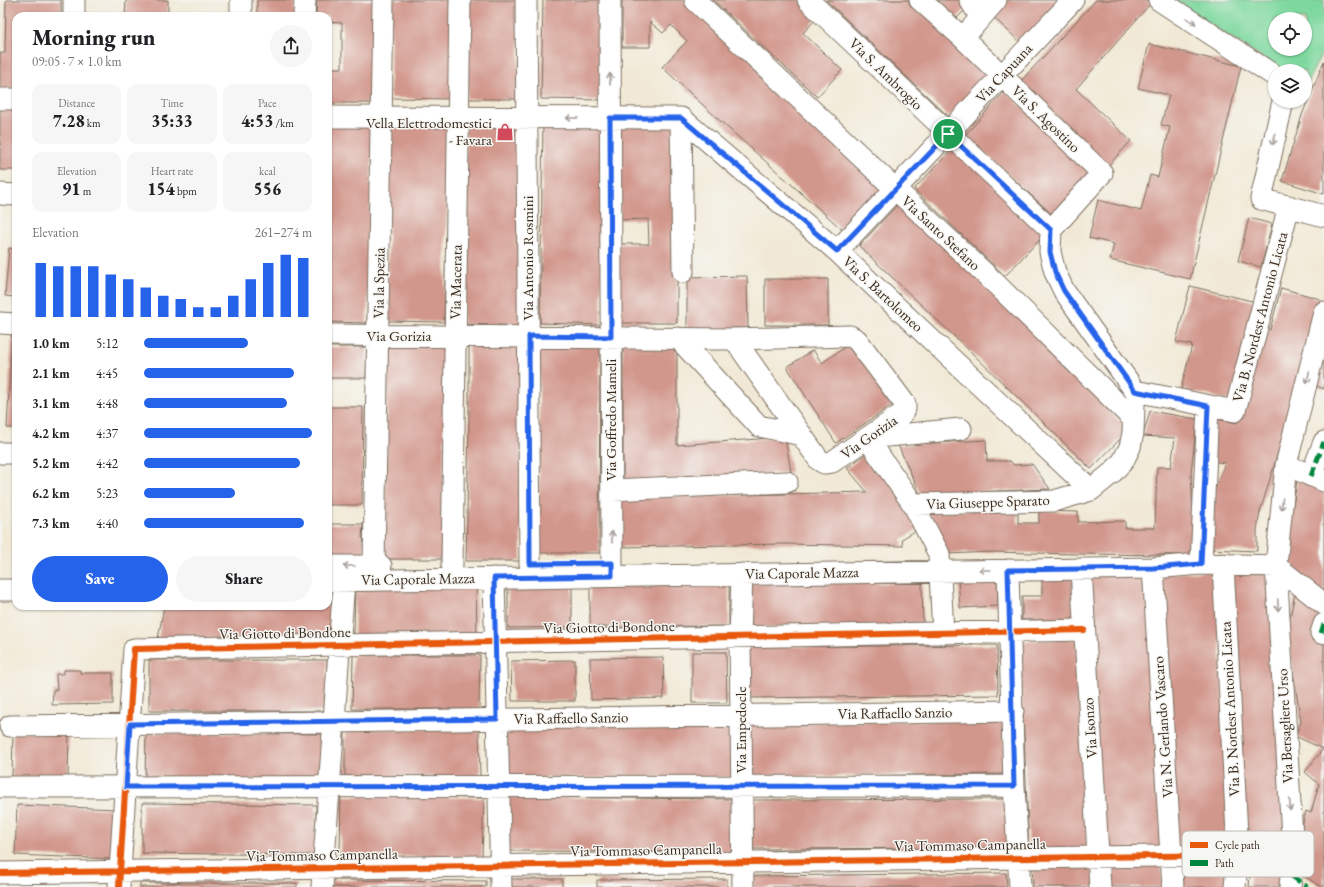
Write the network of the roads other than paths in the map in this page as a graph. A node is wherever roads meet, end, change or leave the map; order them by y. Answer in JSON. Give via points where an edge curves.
{"nodes":[{"id":1,"x":74,"y":0,"type":"edge"},
{"id":2,"x":241,"y":0,"type":"edge"},
{"id":3,"x":304,"y":0,"type":"edge"},
{"id":4,"x":383,"y":0,"type":"edge"},
{"id":5,"x":460,"y":0,"type":"edge"},
{"id":6,"x":526,"y":0,"type":"edge"},
{"id":7,"x":610,"y":0,"type":"edge"},
{"id":8,"x":695,"y":0,"type":"edge"},
{"id":9,"x":808,"y":0,"type":"edge"},
{"id":10,"x":920,"y":0,"type":"edge"},
{"id":11,"x":996,"y":0,"type":"edge"},
{"id":12,"x":1073,"y":0,"type":"edge"},
{"id":13,"x":1159,"y":0,"type":"edge"},
{"id":14,"x":975,"y":9,"type":"edge"},
{"id":15,"x":74,"y":12,"type":"edge"},
{"id":16,"x":242,"y":12,"type":"edge"},
{"id":17,"x":304,"y":12,"type":"edge"},
{"id":18,"x":962,"y":38,"type":"junction"},
{"id":19,"x":1268,"y":71,"type":"edge"},
{"id":20,"x":1001,"y":76,"type":"junction"},
{"id":21,"x":0,"y":99,"type":"edge"},
{"id":22,"x":12,"y":99,"type":"edge"},
{"id":23,"x":1281,"y":108,"type":"edge"},
{"id":24,"x":332,"y":117,"type":"edge"},
{"id":25,"x":381,"y":117,"type":"junction"},
{"id":26,"x":459,"y":118,"type":"junction"},
{"id":27,"x":527,"y":118,"type":"junction"},
{"id":28,"x":610,"y":118,"type":"junction"},
{"id":29,"x":681,"y":118,"type":"junction"},
{"id":30,"x":948,"y":134,"type":"junction"},
{"id":31,"x":895,"y":190,"type":"junction"},
{"id":32,"x":0,"y":194,"type":"edge"},
{"id":33,"x":12,"y":195,"type":"edge"},
{"id":34,"x":1289,"y":206,"type":"junction"},
{"id":35,"x":1324,"y":216,"type":"edge"},
{"id":36,"x":1051,"y":230,"type":"junction"},
{"id":37,"x":837,"y":251,"type":"junction"},
{"id":38,"x":684,"y":272,"type":"dead end"},
{"id":39,"x":1324,"y":312,"type":"edge"},
{"id":40,"x":0,"y":323,"type":"edge"},
{"id":41,"x":12,"y":324,"type":"edge"},
{"id":42,"x":332,"y":335,"type":"edge"},
{"id":43,"x":378,"y":336,"type":"junction"},
{"id":44,"x":455,"y":336,"type":"junction"},
{"id":45,"x":529,"y":336,"type":"junction"},
{"id":46,"x":611,"y":337,"type":"junction"},
{"id":47,"x":678,"y":338,"type":"junction"},
{"id":48,"x":734,"y":338,"type":"junction"},
{"id":49,"x":1135,"y":391,"type":"junction"},
{"id":50,"x":1208,"y":406,"type":"junction"},
{"id":51,"x":1133,"y":419,"type":"junction"},
{"id":52,"x":962,"y":429,"type":"dead end"},
{"id":53,"x":802,"y":435,"type":"junction"},
{"id":54,"x":867,"y":438,"type":"junction"},
{"id":55,"x":1324,"y":442,"type":"edge"},
{"id":56,"x":0,"y":453,"type":"edge"},
{"id":57,"x":12,"y":453,"type":"edge"},
{"id":58,"x":1286,"y":465,"type":"junction"},
{"id":59,"x":1318,"y":479,"type":"edge"},
{"id":60,"x":787,"y":482,"type":"dead end"},
{"id":61,"x":612,"y":490,"type":"junction"},
{"id":62,"x":1091,"y":490,"type":"junction"},
{"id":63,"x":913,"y":504,"type":"junction"},
{"id":64,"x":530,"y":564,"type":"junction"},
{"id":65,"x":1201,"y":564,"type":"junction"},
{"id":66,"x":1222,"y":564,"type":"junction"},
{"id":67,"x":452,"y":565,"type":"junction"},
{"id":68,"x":332,"y":566,"type":"edge"},
{"id":69,"x":374,"y":566,"type":"junction"},
{"id":70,"x":1276,"y":566,"type":"junction"},
{"id":71,"x":1153,"y":568,"type":"junction"},
{"id":72,"x":1081,"y":569,"type":"junction"},
{"id":73,"x":612,"y":570,"type":"junction"},
{"id":74,"x":940,"y":570,"type":"junction"},
{"id":75,"x":1008,"y":570,"type":"junction"},
{"id":76,"x":742,"y":574,"type":"junction"},
{"id":77,"x":494,"y":578,"type":"junction"},
{"id":78,"x":336,"y":581,"type":"edge"},
{"id":79,"x":1324,"y":604,"type":"edge"},
{"id":80,"x":1084,"y":630,"type":"junction"},
{"id":81,"x":1010,"y":632,"type":"junction"},
{"id":82,"x":943,"y":634,"type":"junction"},
{"id":83,"x":740,"y":637,"type":"junction"},
{"id":84,"x":495,"y":642,"type":"junction"},
{"id":85,"x":339,"y":645,"type":"junction"},
{"id":86,"x":1012,"y":712,"type":"junction"},
{"id":87,"x":741,"y":715,"type":"junction"},
{"id":88,"x":497,"y":719,"type":"junction"},
{"id":89,"x":334,"y":722,"type":"junction"},
{"id":90,"x":130,"y":724,"type":"junction"},
{"id":91,"x":10,"y":726,"type":"dead end"},
{"id":92,"x":329,"y":786,"type":"junction"},
{"id":93,"x":498,"y":786,"type":"junction"},
{"id":94,"x":742,"y":786,"type":"junction"},
{"id":95,"x":1014,"y":786,"type":"junction"},
{"id":96,"x":0,"y":787,"type":"edge"},
{"id":97,"x":126,"y":787,"type":"junction"},
{"id":98,"x":1237,"y":831,"type":"edge"},
{"id":99,"x":1292,"y":831,"type":"edge"},
{"id":100,"x":1098,"y":856,"type":"junction"},
{"id":101,"x":1171,"y":856,"type":"junction"},
{"id":102,"x":1182,"y":856,"type":"edge"},
{"id":103,"x":1019,"y":858,"type":"junction"},
{"id":104,"x":743,"y":862,"type":"junction"},
{"id":105,"x":501,"y":866,"type":"junction"},
{"id":106,"x":0,"y":873,"type":"edge"},
{"id":107,"x":1236,"y":877,"type":"edge"},
{"id":108,"x":323,"y":878,"type":"edge"},
{"id":109,"x":120,"y":879,"type":"edge"},
{"id":110,"x":501,"y":887,"type":"edge"},
{"id":111,"x":743,"y":887,"type":"edge"},
{"id":112,"x":1020,"y":887,"type":"edge"},
{"id":113,"x":1100,"y":887,"type":"edge"},
{"id":114,"x":1173,"y":887,"type":"edge"},
{"id":115,"x":1235,"y":887,"type":"edge"}],
"edges":[{"from":1,"to":15,"type":"street"},
{"from":2,"to":16,"type":"street"},
{"from":3,"to":17,"type":"street"},
{"from":4,"to":25,"type":"street","name":"Via la Spezia"},
{"from":5,"to":26,"type":"street","name":"Via Macerata"},
{"from":6,"to":27,"type":"street","name":"Via Antonio Rosmini"},
{"from":28,"to":7,"type":"street","name":"Via Goffredo Mameli","one_way":true},
{"from":8,"to":31,"type":"street","name":"Via Santo Stefano"},
{"from":9,"to":30,"type":"street","name":"Via S. Ambrogio"},
{"from":10,"to":18,"type":"street","name":"Via S. Agostino"},
{"from":11,"to":14,"type":"street"},
{"from":12,"to":20,"type":"street","name":"Via Capuana"},
{"from":13,"to":19,"type":"street","one_way":true},
{"from":14,"to":18,"type":"street"},
{"from":18,"to":20,"type":"street","name":"Via S. Agostino"},
{"from":20,"to":30,"type":"street","name":"Via Capuana"},
{"from":20,"to":36,"type":"street","name":"Via S. Agostino","via":[[1102,173]]},
{"from":21,"to":22,"type":"street"},
{"from":23,"to":34,"type":"street","one_way":true,"via":[[1261,199]]},
{"from":24,"to":25,"type":"street"},
{"from":25,"to":26,"type":"street"},
{"from":25,"to":43,"type":"street","name":"Via la Spezia"},
{"from":26,"to":27,"type":"street"},
{"from":26,"to":44,"type":"street","name":"Via Macerata"},
{"from":28,"to":27,"type":"street","one_way":true},
{"from":27,"to":45,"type":"street","name":"Via Antonio Rosmini"},
{"from":28,"to":29,"type":"street"},
{"from":28,"to":46,"type":"street","name":"Via Goffredo Mameli"},
{"from":29,"to":37,"type":"street","name":"Via S. Bartolomeo"},
{"from":29,"to":38,"type":"street"},
{"from":30,"to":31,"type":"street","name":"Via Capuana"},
{"from":30,"to":36,"type":"street","name":"Via S. Ambrogio"},
{"from":31,"to":37,"type":"street","name":"Via Capuana"},
{"from":31,"to":51,"type":"street","name":"Via Santo Stefano","via":[[997,285]]},
{"from":32,"to":33,"type":"street"},
{"from":34,"to":35,"type":"street"},
{"from":34,"to":50,"type":"street","name":"Via B. Nordest Antonio Licata","via":[[1235,411]]},
{"from":36,"to":49,"type":"street","via":[[1050,252],[1055,272],[1064,291]]},
{"from":37,"to":62,"type":"street","name":"Via S. Bartolomeo"},
{"from":39,"to":58,"type":"street","name":"Via Bersagliere Urso","one_way":true},
{"from":40,"to":41,"type":"street"},
{"from":42,"to":43,"type":"street","name":"Via Gorizia"},
{"from":43,"to":44,"type":"street","name":"Via Gorizia"},
{"from":43,"to":69,"type":"street","name":"Via la Spezia"},
{"from":44,"to":45,"type":"street","name":"Via Gorizia"},
{"from":44,"to":67,"type":"street","name":"Via Macerata"},
{"from":45,"to":46,"type":"street","name":"Via Gorizia"},
{"from":45,"to":64,"type":"street","name":"Via Antonio Rosmini"},
{"from":46,"to":47,"type":"street","name":"Via Gorizia"},
{"from":46,"to":61,"type":"street","name":"Via Goffredo Mameli"},
{"from":47,"to":48,"type":"street","name":"Via Gorizia"},
{"from":47,"to":53,"type":"street","via":[[759,426]]},
{"from":48,"to":53,"type":"street","name":"Via Gorizia"},
{"from":48,"to":54,"type":"street","name":"Via Gorizia","via":[[854,337],[904,404],[905,409],[902,414]]},
{"from":49,"to":50,"type":"street"},
{"from":49,"to":51,"type":"street","name":"Via Giuseppe Sparato"},
{"from":50,"to":65,"type":"street","name":"Via B. Nordest Antonio Licata"},
{"from":51,"to":62,"type":"street","name":"Via Giuseppe Sparato","via":[[1130,447],[1123,460]]},
{"from":52,"to":54,"type":"street"},
{"from":53,"to":54,"type":"street","name":"Via Gorizia","via":[[819,460],[824,463],[832,462]]},
{"from":54,"to":63,"type":"street","name":"Via Giuseppe Sparato"},
{"from":55,"to":59,"type":"street"},
{"from":56,"to":57,"type":"street"},
{"from":58,"to":59,"type":"street"},
{"from":58,"to":70,"type":"street","name":"Via Bersagliere Urso","one_way":true},
{"from":60,"to":61,"type":"street"},
{"from":73,"to":61,"type":"street","name":"Via Goffredo Mameli","one_way":true},
{"from":62,"to":63,"type":"street","name":"Via Giuseppe Sparato","via":[[1054,501]]},
{"from":63,"to":74,"type":"street","name":"Via Giuseppe Sparato","via":[[939,554]]},
{"from":64,"to":67,"type":"street","name":"Via Caporale Mazza"},
{"from":64,"to":73,"type":"street","name":"Via Caporale Mazza"},
{"from":65,"to":66,"type":"street","name":"Via Caporale Mazza"},
{"from":65,"to":71,"type":"street","name":"Via Caporale Mazza"},
{"from":66,"to":70,"type":"street","name":"Via Caporale Mazza"},
{"from":66,"to":98,"type":"street","name":"Via B. Nordest Antonio Licata"},
{"from":67,"to":69,"type":"street","name":"Via Caporale Mazza"},
{"from":69,"to":68,"type":"street","name":"Via Caporale Mazza","one_way":true},
{"from":70,"to":79,"type":"street"},
{"from":70,"to":99,"type":"street","name":"Via Bersagliere Urso","one_way":true},
{"from":71,"to":72,"type":"street","name":"Via Caporale Mazza"},
{"from":71,"to":101,"type":"street","name":"Via N. Gerlando Vascaro"},
{"from":72,"to":75,"type":"street","name":"Via Caporale Mazza"},
{"from":72,"to":80,"type":"street","name":"Via Isonzo"},
{"from":73,"to":76,"type":"street","name":"Via Caporale Mazza"},
{"from":73,"to":77,"type":"street","name":"Via Caporale Mazza"},
{"from":75,"to":74,"type":"street","name":"Via Caporale Mazza","one_way":true},
{"from":74,"to":76,"type":"street","name":"Via Caporale Mazza"},
{"from":74,"to":82,"type":"street","name":"Via Giuseppe Sparato"},
{"from":75,"to":81,"type":"street"},
{"from":76,"to":83,"type":"street","name":"Via Empedocle"},
{"from":77,"to":78,"type":"street","name":"Via Caporale Mazza"},
{"from":77,"to":84,"type":"street"},
{"from":78,"to":85,"type":"street"},
{"from":80,"to":81,"type":"street","name":"Via Giotto di Bondone"},
{"from":80,"to":100,"type":"street","name":"Via Isonzo"},
{"from":81,"to":82,"type":"street","name":"Via Giotto di Bondone"},
{"from":81,"to":86,"type":"street"},
{"from":82,"to":83,"type":"street","name":"Via Giotto di Bondone"},
{"from":83,"to":84,"type":"street","name":"Via Giotto di Bondone"},
{"from":83,"to":87,"type":"street","name":"Via Empedocle"},
{"from":84,"to":85,"type":"street","name":"Via Giotto di Bondone"},
{"from":84,"to":88,"type":"street"},
{"from":85,"to":89,"type":"street"},
{"from":85,"to":90,"type":"street","name":"Via Giotto di Bondone","via":[[134,649]]},
{"from":86,"to":87,"type":"street","name":"Via Raffaello Sanzio"},
{"from":86,"to":95,"type":"street"},
{"from":87,"to":88,"type":"street","name":"Via Raffaello Sanzio"},
{"from":87,"to":94,"type":"street","name":"Via Empedocle"},
{"from":88,"to":89,"type":"street","name":"Via Raffaello Sanzio"},
{"from":88,"to":93,"type":"street"},
{"from":89,"to":90,"type":"street","name":"Via Raffaello Sanzio"},
{"from":89,"to":92,"type":"street"},
{"from":90,"to":91,"type":"street","name":"Via Raffaello Sanzio"},
{"from":90,"to":97,"type":"street"},
{"from":92,"to":93,"type":"street"},
{"from":92,"to":97,"type":"street"},
{"from":92,"to":108,"type":"street"},
{"from":93,"to":94,"type":"street"},
{"from":93,"to":105,"type":"street"},
{"from":94,"to":95,"type":"street"},
{"from":94,"to":104,"type":"street","name":"Via Empedocle"},
{"from":95,"to":103,"type":"street"},
{"from":96,"to":97,"type":"street"},
{"from":97,"to":109,"type":"street"},
{"from":100,"to":101,"type":"street","name":"Via Tommaso Campanella"},
{"from":100,"to":103,"type":"street","name":"Via Tommaso Campanella"},
{"from":100,"to":113,"type":"street","name":"Via Isonzo"},
{"from":101,"to":102,"type":"street","name":"Via Tommaso Campanella"},
{"from":101,"to":114,"type":"street","name":"Via N. Gerlando Vascaro"},
{"from":103,"to":104,"type":"street","name":"Via Tommaso Campanella"},
{"from":103,"to":112,"type":"street"},
{"from":104,"to":105,"type":"street","name":"Via Tommaso Campanella"},
{"from":104,"to":111,"type":"street","name":"Via Empedocle"},
{"from":105,"to":108,"type":"street","name":"Via Tommaso Campanella"},
{"from":105,"to":110,"type":"street"},
{"from":106,"to":109,"type":"street","name":"Via Tommaso Campanella"},
{"from":107,"to":115,"type":"street","name":"Via B. Nordest Antonio Licata"},
{"from":108,"to":109,"type":"street","name":"Via Tommaso Campanella"}]}
